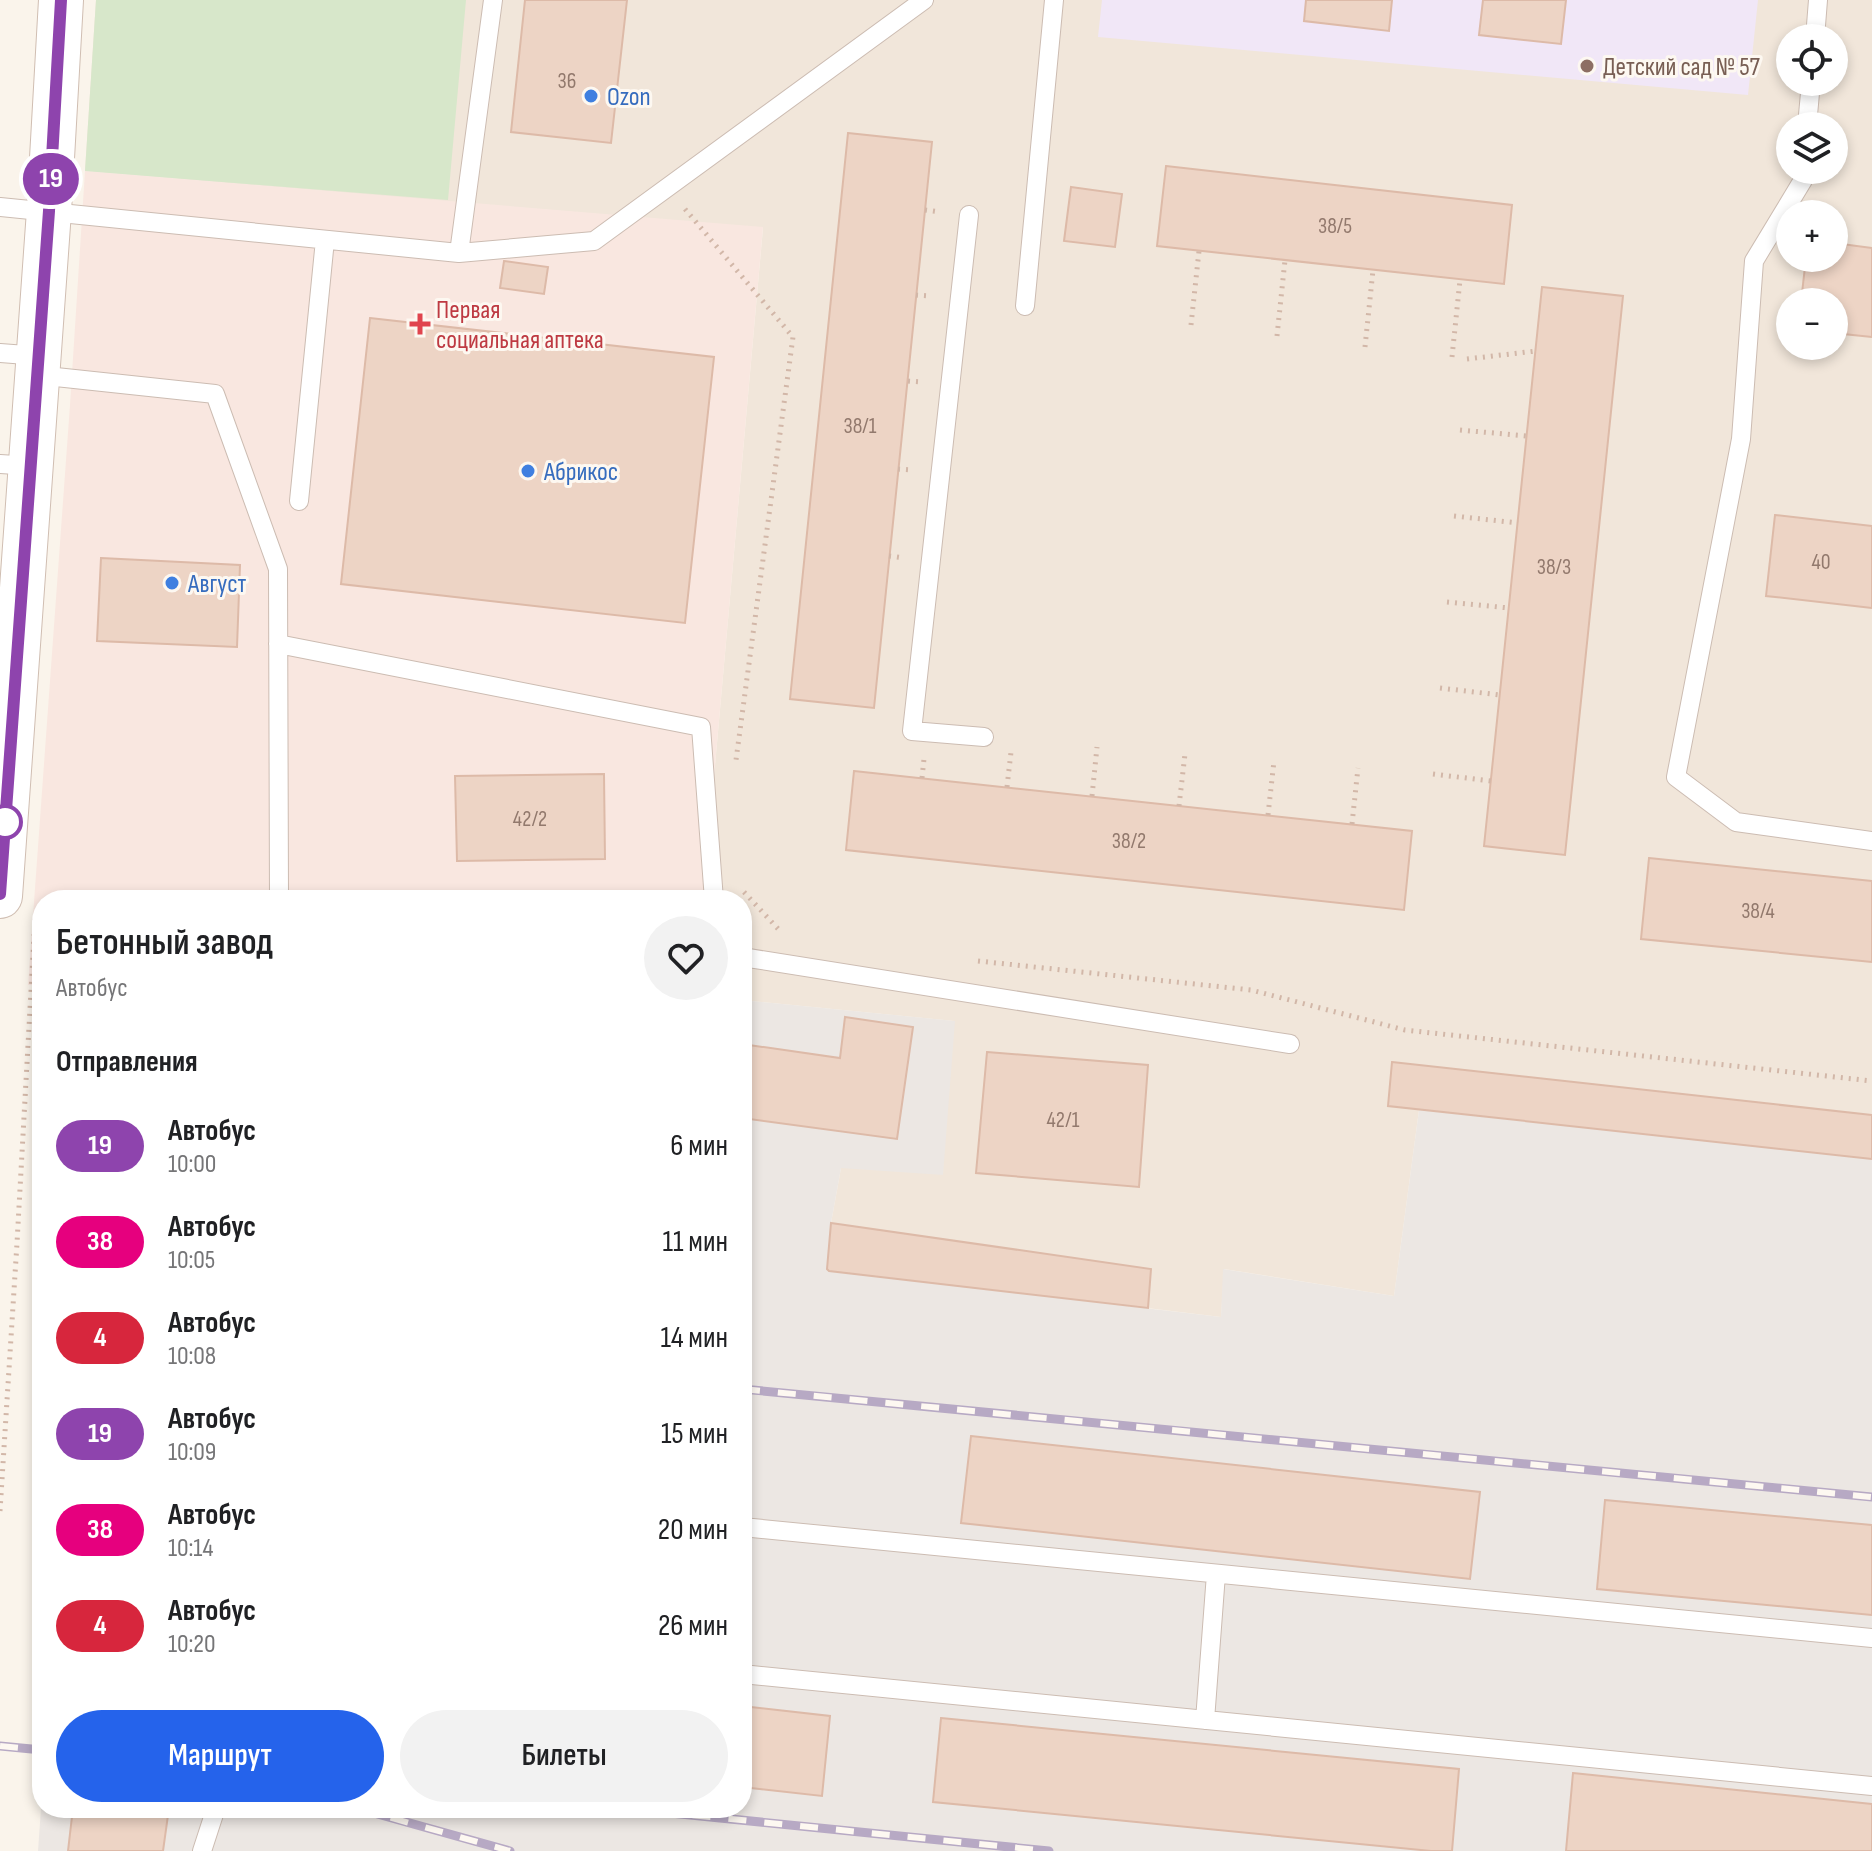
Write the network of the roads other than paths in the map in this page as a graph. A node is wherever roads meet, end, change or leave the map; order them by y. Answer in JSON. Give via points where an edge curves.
{"nodes":[{"id":1,"x":61,"y":0,"type":"edge"},
{"id":2,"x":493,"y":0,"type":"edge"},
{"id":3,"x":924,"y":0,"type":"edge"},
{"id":4,"x":1054,"y":0,"type":"edge"},
{"id":5,"x":1818,"y":0,"type":"edge"},
{"id":6,"x":1816,"y":24,"type":"edge"},
{"id":7,"x":1801,"y":184,"type":"edge"},
{"id":8,"x":0,"y":207,"type":"edge"},
{"id":9,"x":49,"y":211,"type":"junction"},
{"id":10,"x":969,"y":215,"type":"dead end"},
{"id":11,"x":325,"y":240,"type":"junction"},
{"id":12,"x":459,"y":253,"type":"junction"},
{"id":13,"x":1025,"y":306,"type":"dead end"},
{"id":14,"x":25,"y":361,"type":"edge"},
{"id":15,"x":15,"y":465,"type":"edge"},
{"id":16,"x":299,"y":501,"type":"dead end"},
{"id":17,"x":278,"y":644,"type":"junction"},
{"id":18,"x":984,"y":737,"type":"dead end"},
{"id":19,"x":5,"y":753,"type":"edge"},
{"id":20,"x":1872,"y":841,"type":"edge"},
{"id":21,"x":279,"y":890,"type":"edge"},
{"id":22,"x":713,"y":890,"type":"edge"},
{"id":23,"x":0,"y":896,"type":"edge"},
{"id":24,"x":752,"y":959,"type":"edge"},
{"id":25,"x":1290,"y":1044,"type":"dead end"},
{"id":26,"x":752,"y":1528,"type":"edge"},
{"id":27,"x":1216,"y":1574,"type":"junction"},
{"id":28,"x":1872,"y":1638,"type":"edge"},
{"id":29,"x":752,"y":1675,"type":"edge"},
{"id":30,"x":1205,"y":1720,"type":"junction"},
{"id":31,"x":1872,"y":1786,"type":"edge"},
{"id":32,"x":213,"y":1818,"type":"edge"},
{"id":33,"x":202,"y":1851,"type":"edge"}],
"edges":[{"from":1,"to":9,"type":"main road"},
{"from":2,"to":12,"type":"lane"},
{"from":3,"to":12,"type":"lane","via":[[594,241]]},
{"from":4,"to":13,"type":"lane"},
{"from":5,"to":6,"type":"lane"},
{"from":7,"to":20,"type":"lane","via":[[1754,261],[1741,439],[1676,777],[1736,822]]},
{"from":8,"to":9,"type":"lane"},
{"from":9,"to":11,"type":"lane"},
{"from":9,"to":14,"type":"main road"},
{"from":10,"to":18,"type":"lane","via":[[912,731]]},
{"from":11,"to":12,"type":"lane"},
{"from":11,"to":16,"type":"lane"},
{"from":14,"to":15,"type":"main road"},
{"from":14,"to":17,"type":"lane","via":[[215,394],[278,569]]},
{"from":15,"to":19,"type":"main road","via":[[20,529]]},
{"from":17,"to":21,"type":"lane"},
{"from":17,"to":22,"type":"lane","via":[[701,727]]},
{"from":19,"to":23,"type":"main road"},
{"from":24,"to":25,"type":"lane"},
{"from":26,"to":27,"type":"lane"},
{"from":27,"to":28,"type":"lane"},
{"from":27,"to":30,"type":"lane"},
{"from":29,"to":30,"type":"lane"},
{"from":30,"to":31,"type":"lane"},
{"from":32,"to":33,"type":"lane"}]}
